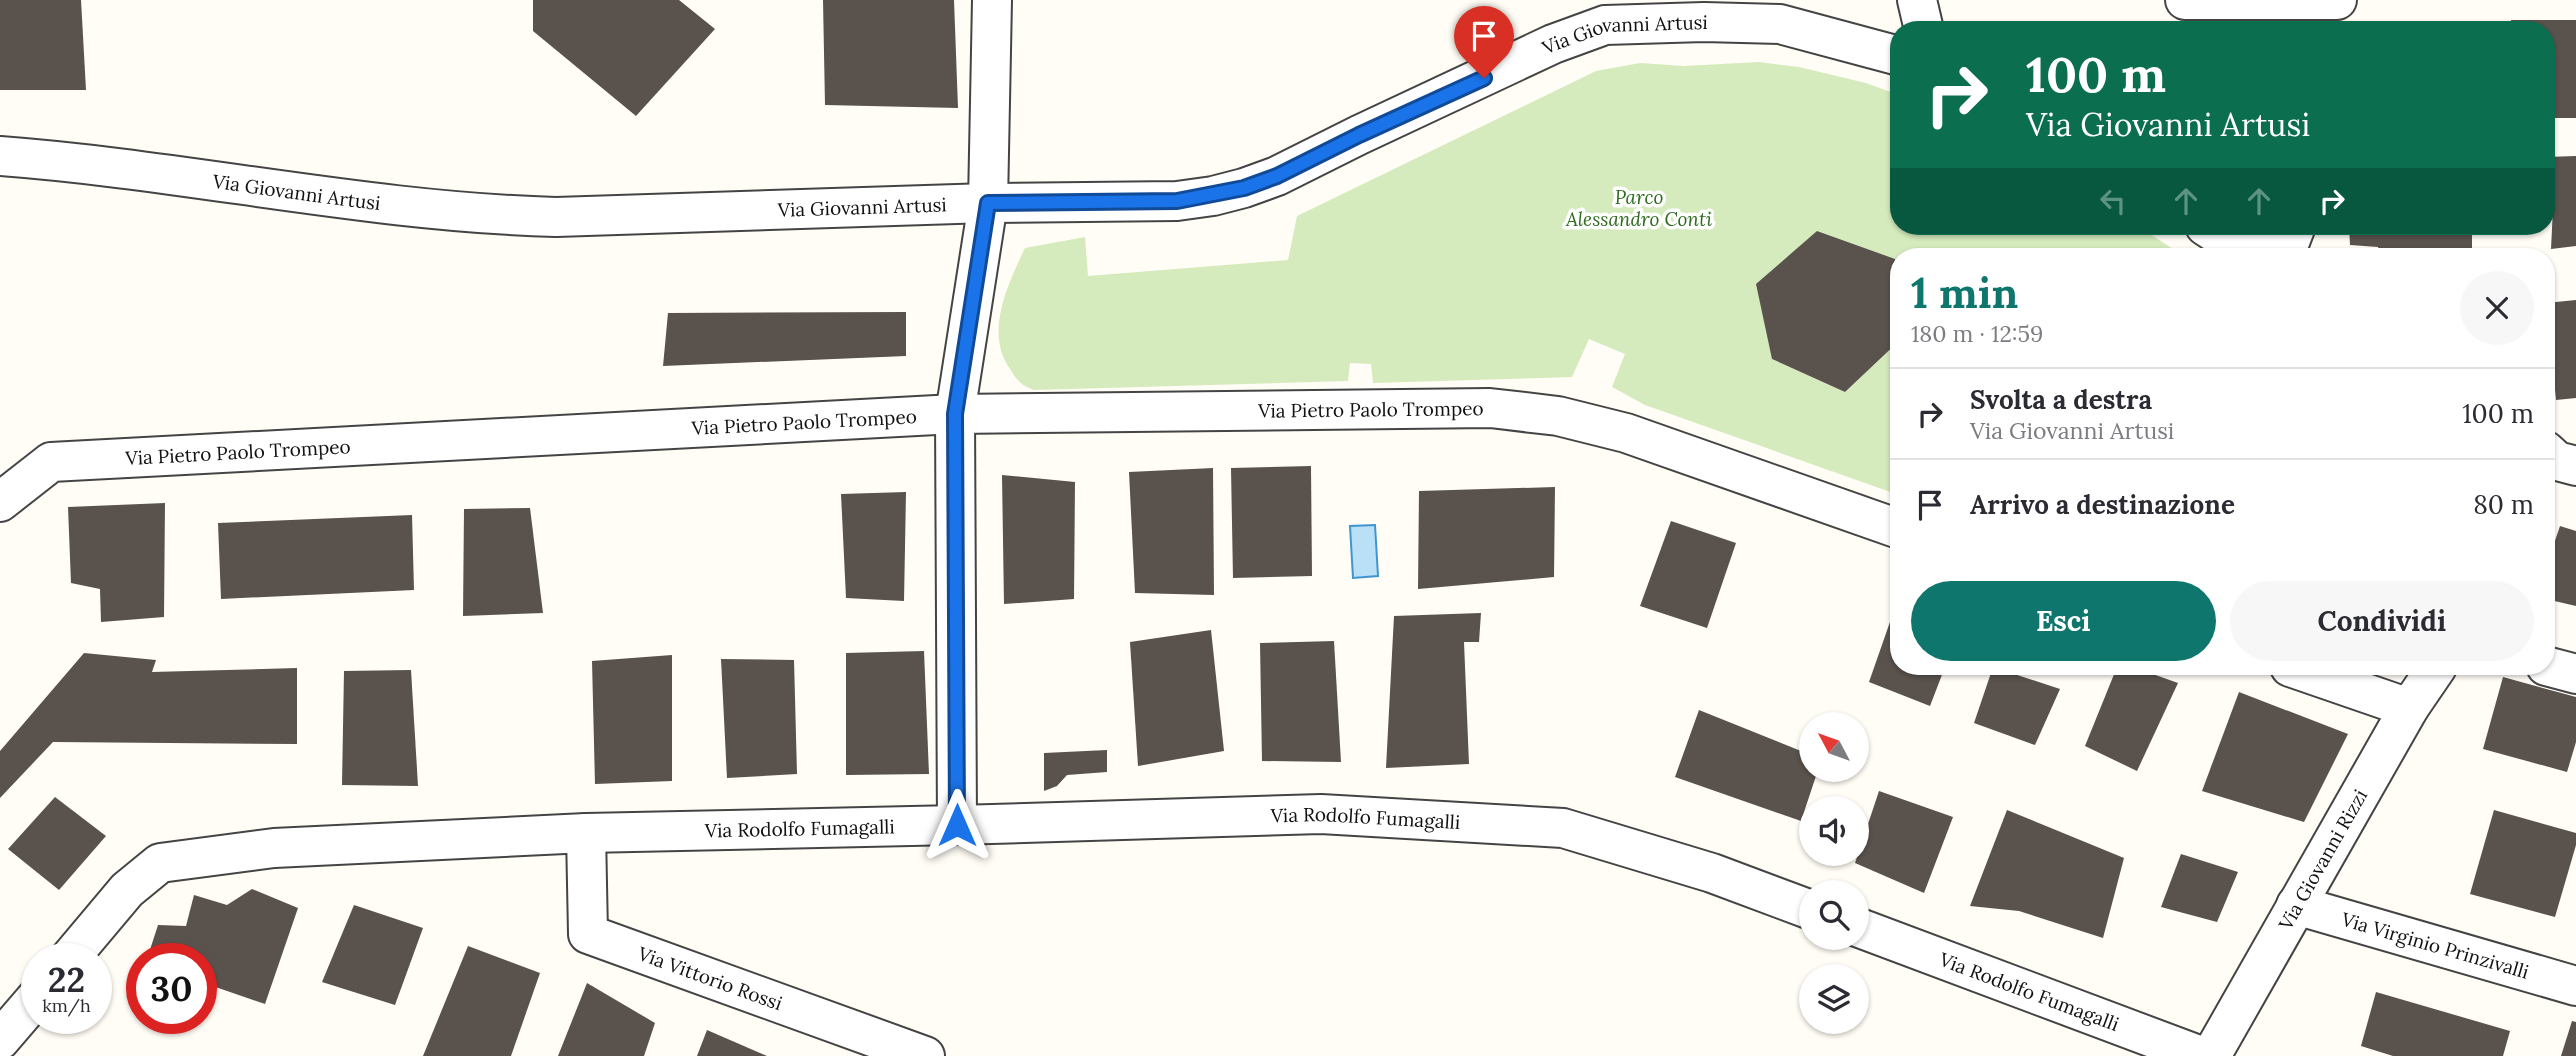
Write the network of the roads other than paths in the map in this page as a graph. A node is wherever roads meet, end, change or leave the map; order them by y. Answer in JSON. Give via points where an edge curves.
{"nodes":[{"id":1,"x":992,"y":0,"type":"edge"},
{"id":2,"x":1917,"y":0,"type":"edge"},
{"id":3,"x":2185,"y":0,"type":"edge"},
{"id":4,"x":2337,"y":0,"type":"edge"},
{"id":5,"x":2289,"y":10,"type":"edge"},
{"id":6,"x":1623,"y":12,"type":"edge"},
{"id":7,"x":1922,"y":21,"type":"edge"},
{"id":8,"x":1890,"y":53,"type":"edge"},
{"id":9,"x":0,"y":156,"type":"edge"},
{"id":10,"x":988,"y":203,"type":"junction"},
{"id":11,"x":2219,"y":235,"type":"edge"},
{"id":12,"x":2282,"y":245,"type":"edge"},
{"id":13,"x":955,"y":414,"type":"junction"},
{"id":14,"x":2555,"y":459,"type":"edge"},
{"id":15,"x":2576,"y":466,"type":"edge"},
{"id":16,"x":0,"y":502,"type":"edge"},
{"id":17,"x":1890,"y":526,"type":"edge"},
{"id":18,"x":2555,"y":668,"type":"edge"},
{"id":19,"x":2576,"y":674,"type":"edge"},
{"id":20,"x":2313,"y":675,"type":"edge"},
{"id":21,"x":2432,"y":675,"type":"edge"},
{"id":22,"x":2409,"y":708,"type":"junction"},
{"id":23,"x":957,"y":825,"type":"junction"},
{"id":24,"x":586,"y":834,"type":"junction"},
{"id":25,"x":2296,"y":905,"type":"junction"},
{"id":26,"x":1799,"y":906,"type":"edge"},
{"id":27,"x":1869,"y":932,"type":"edge"},
{"id":28,"x":82,"y":943,"type":"edge"},
{"id":29,"x":2576,"y":986,"type":"edge"},
{"id":30,"x":21,"y":1016,"type":"edge"},
{"id":31,"x":0,"y":1040,"type":"edge"},
{"id":32,"x":925,"y":1056,"type":"edge"},
{"id":33,"x":2201,"y":1056,"type":"edge"},
{"id":34,"x":2211,"y":1056,"type":"edge"}],
"edges":[{"from":1,"to":10,"type":"street"},
{"from":2,"to":7,"type":"street"},
{"from":3,"to":5,"type":"street"},
{"from":4,"to":5,"type":"street"},
{"from":6,"to":8,"type":"street","name":"Via Giovanni Artusi","via":[[1780,24]]},
{"from":6,"to":10,"type":"street","name":"Via Giovanni Artusi","via":[[1605,25],[1553,44],[1244,188],[1177,201]]},
{"from":9,"to":10,"type":"street","name":"Via Giovanni Artusi","via":[[521,216]]},
{"from":10,"to":13,"type":"street"},
{"from":11,"to":12,"type":"street","via":[[2231,243]]},
{"from":13,"to":16,"type":"street","name":"Via Pietro Paolo Trompeo","via":[[51,462]]},
{"from":13,"to":17,"type":"street","name":"Via Pietro Paolo Trompeo","via":[[1516,409],[1626,433]]},
{"from":13,"to":23,"type":"street"},
{"from":14,"to":15,"type":"street"},
{"from":18,"to":19,"type":"street"},
{"from":20,"to":22,"type":"street"},
{"from":21,"to":22,"type":"street","name":"Via Giovanni Rizzi"},
{"from":22,"to":25,"type":"street","name":"Via Giovanni Rizzi"},
{"from":23,"to":24,"type":"street","name":"Via Rodolfo Fumagalli"},
{"from":23,"to":26,"type":"street","name":"Via Rodolfo Fumagalli","via":[[1321,814],[1563,828],[1712,873]]},
{"from":24,"to":28,"type":"street","name":"Via Rodolfo Fumagalli","via":[[274,848],[160,863],[127,890]]},
{"from":24,"to":32,"type":"street","name":"Via Vittorio Rossi","via":[[588,934]]},
{"from":25,"to":29,"type":"street","name":"Via Virginio Prinzivalli"},
{"from":25,"to":34,"type":"street","name":"Via Giovanni Rizzi"},
{"from":27,"to":33,"type":"street","name":"Via Rodolfo Fumagalli"},
{"from":30,"to":31,"type":"street"}]}
